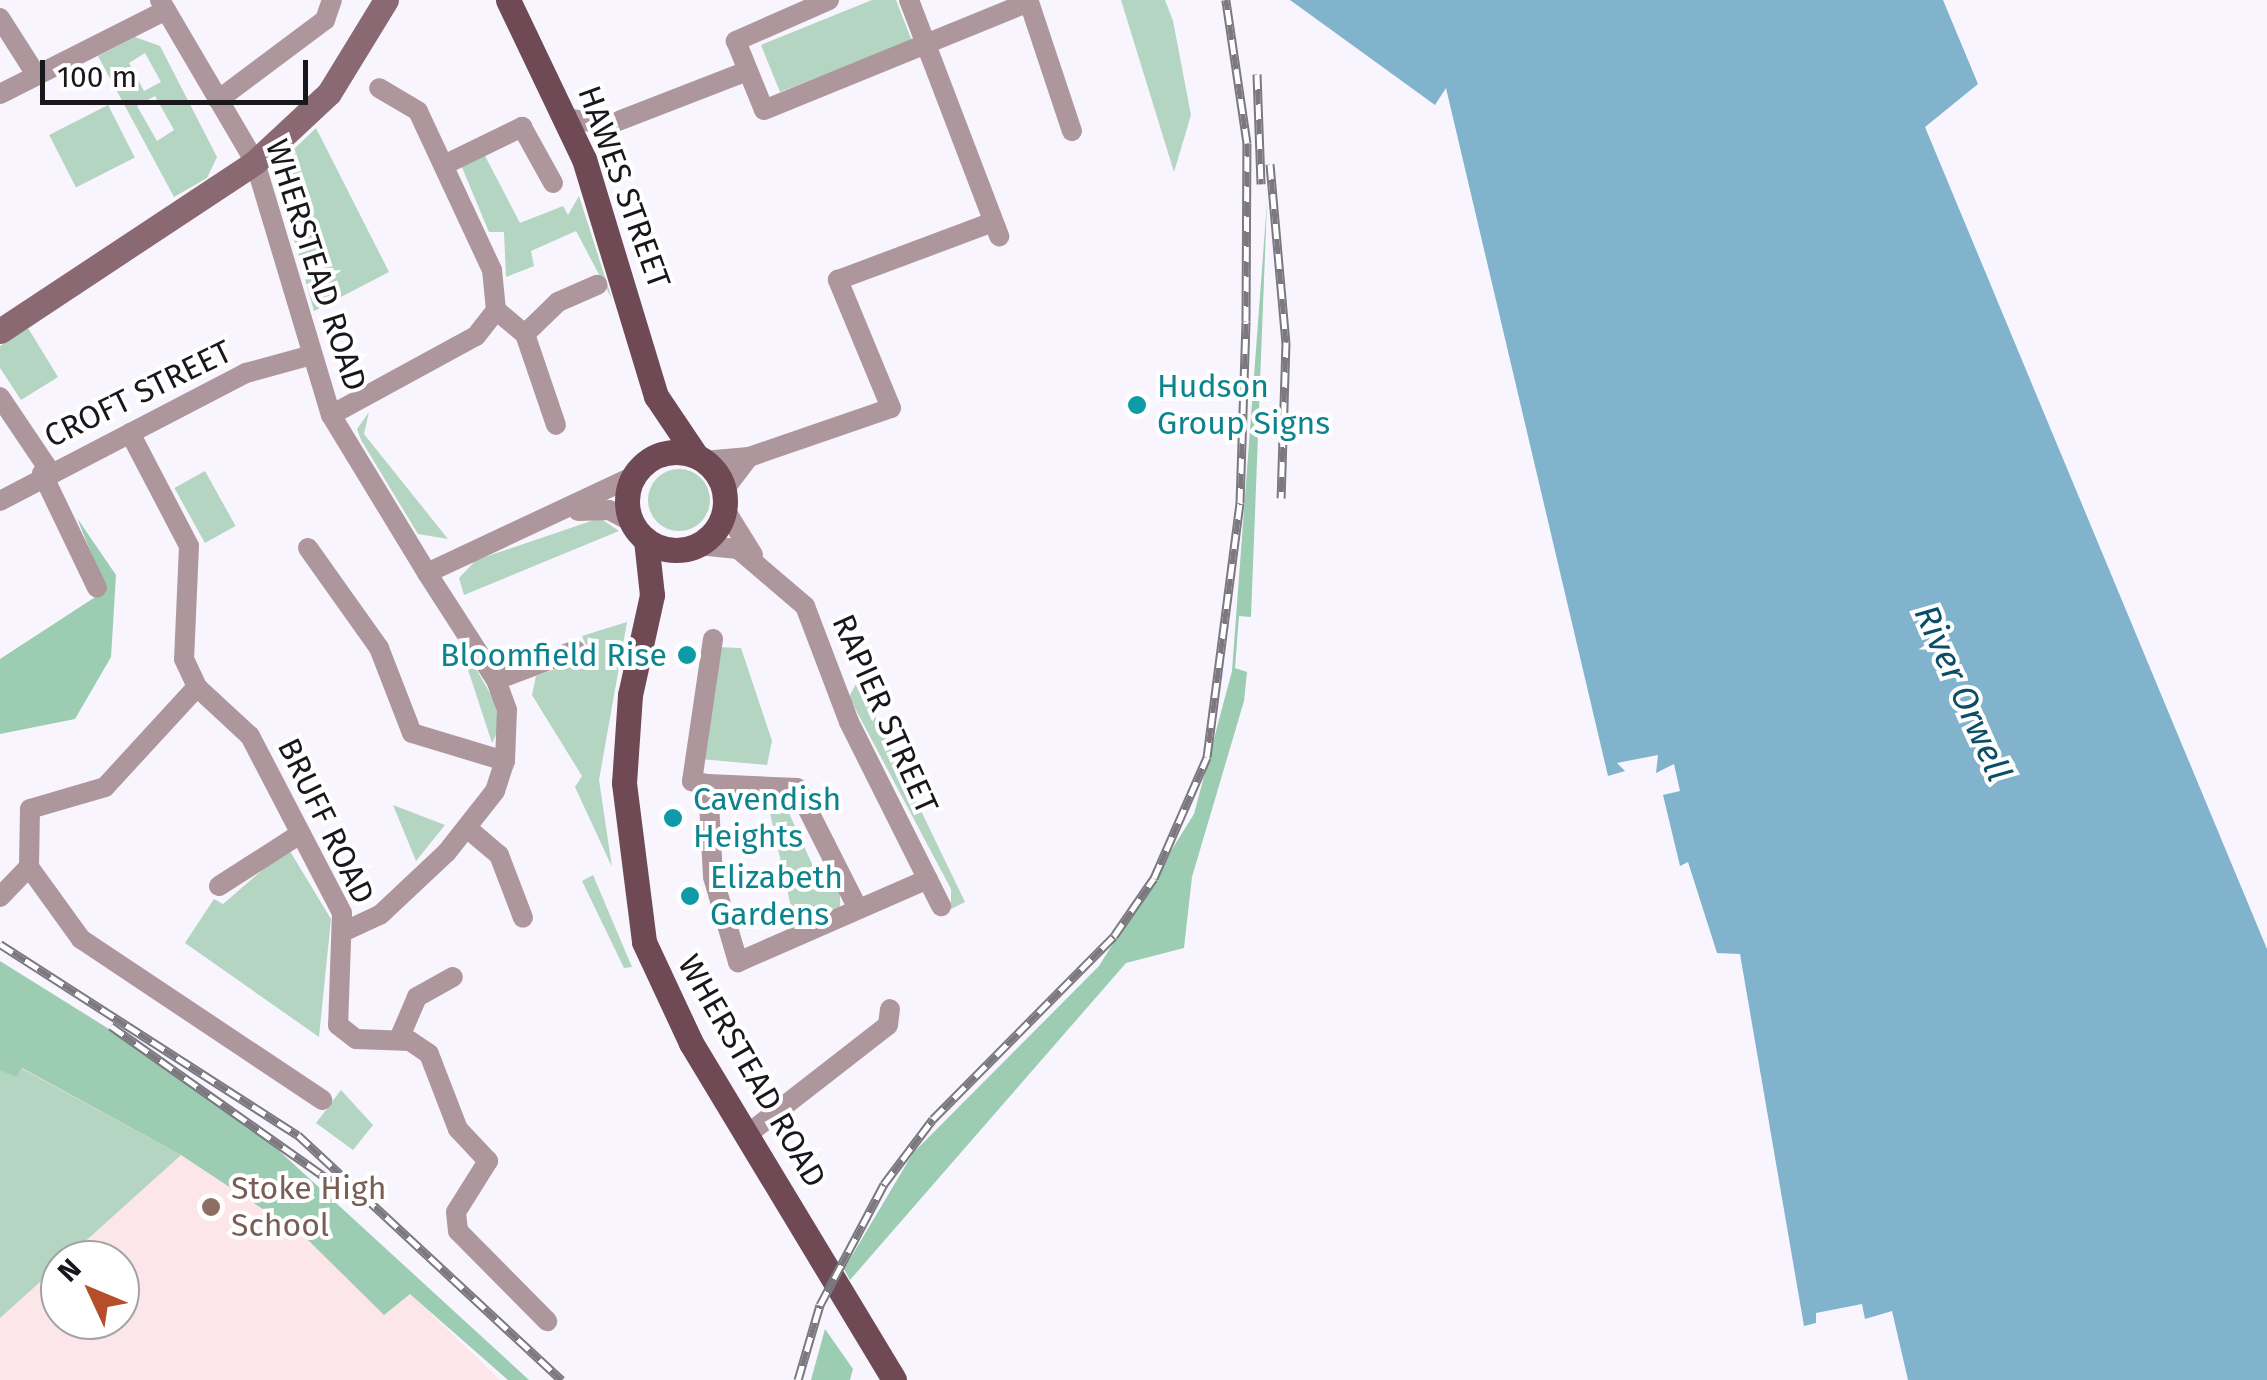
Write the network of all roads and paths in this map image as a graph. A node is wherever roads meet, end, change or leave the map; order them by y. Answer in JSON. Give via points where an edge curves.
{"nodes":[{"id":1,"x":332,"y":0,"type":"edge"},
{"id":2,"x":830,"y":0,"type":"edge"},
{"id":3,"x":909,"y":0,"type":"edge"},
{"id":4,"x":511,"y":2,"type":"edge"},
{"id":5,"x":383,"y":3,"type":"edge"},
{"id":6,"x":163,"y":5,"type":"edge"},
{"id":7,"x":0,"y":18,"type":"edge"},
{"id":8,"x":925,"y":42,"type":"junction"},
{"id":9,"x":748,"y":71,"type":"junction"},
{"id":10,"x":34,"y":73,"type":"junction"},
{"id":11,"x":379,"y":88,"type":"dead end"},
{"id":12,"x":0,"y":94,"type":"edge"},
{"id":13,"x":218,"y":100,"type":"junction"},
{"id":14,"x":567,"y":118,"type":"junction"},
{"id":15,"x":608,"y":124,"type":"junction"},
{"id":16,"x":1072,"y":130,"type":"dead end"},
{"id":17,"x":584,"y":159,"type":"junction"},
{"id":18,"x":255,"y":162,"type":"junction"},
{"id":19,"x":446,"y":164,"type":"junction"},
{"id":20,"x":552,"y":183,"type":"dead end"},
{"id":21,"x":597,"y":285,"type":"dead end"},
{"id":22,"x":496,"y":310,"type":"junction"},
{"id":23,"x":0,"y":331,"type":"edge"},
{"id":24,"x":524,"y":334,"type":"junction"},
{"id":25,"x":308,"y":356,"type":"junction"},
{"id":26,"x":656,"y":396,"type":"junction"},
{"id":27,"x":0,"y":397,"type":"edge"},
{"id":28,"x":332,"y":415,"type":"junction"},
{"id":29,"x":556,"y":425,"type":"dead end"},
{"id":30,"x":130,"y":433,"type":"junction"},
{"id":31,"x":749,"y":456,"type":"junction"},
{"id":32,"x":700,"y":459,"type":"junction"},
{"id":33,"x":46,"y":471,"type":"junction"},
{"id":34,"x":638,"y":471,"type":"junction"},
{"id":35,"x":0,"y":500,"type":"edge"},
{"id":36,"x":723,"y":507,"type":"junction"},
{"id":37,"x":566,"y":512,"type":"junction"},
{"id":38,"x":639,"y":531,"type":"junction"},
{"id":39,"x":693,"y":547,"type":"junction"},
{"id":40,"x":308,"y":548,"type":"dead end"},
{"id":41,"x":757,"y":560,"type":"junction"},
{"id":42,"x":427,"y":573,"type":"junction"},
{"id":43,"x":97,"y":588,"type":"dead end"},
{"id":44,"x":652,"y":595,"type":"junction"},
{"id":45,"x":713,"y":640,"type":"dead end"},
{"id":46,"x":576,"y":650,"type":"dead end"},
{"id":47,"x":496,"y":680,"type":"junction"},
{"id":48,"x":198,"y":687,"type":"junction"},
{"id":49,"x":506,"y":761,"type":"junction"},
{"id":50,"x":708,"y":784,"type":"junction"},
{"id":51,"x":467,"y":828,"type":"junction"},
{"id":52,"x":296,"y":836,"type":"junction"},
{"id":53,"x":28,"y":866,"type":"junction"},
{"id":54,"x":928,"y":879,"type":"junction"},
{"id":55,"x":218,"y":886,"type":"dead end"},
{"id":56,"x":0,"y":897,"type":"edge"},
{"id":57,"x":856,"y":905,"type":"junction"},
{"id":58,"x":941,"y":906,"type":"dead end"},
{"id":59,"x":523,"y":918,"type":"dead end"},
{"id":60,"x":345,"y":931,"type":"junction"},
{"id":61,"x":454,"y":977,"type":"dead end"},
{"id":62,"x":890,"y":1009,"type":"dead end"},
{"id":63,"x":400,"y":1039,"type":"junction"},
{"id":64,"x":322,"y":1100,"type":"dead end"},
{"id":65,"x":748,"y":1134,"type":"junction"},
{"id":66,"x":547,"y":1322,"type":"dead end"},
{"id":67,"x":894,"y":1380,"type":"edge"}],
"edges":[{"from":1,"to":13,"type":"street","via":[[325,20]]},
{"from":2,"to":9,"type":"street","via":[[736,40]]},
{"from":3,"to":8,"type":"street"},
{"from":4,"to":14,"type":"main road","name":"HAWES STREET"},
{"from":5,"to":18,"type":"street","via":[[328,93]]},
{"from":6,"to":10,"type":"street"},
{"from":6,"to":13,"type":"street","name":"WHERSTEAD ROAD"},
{"from":7,"to":10,"type":"street"},
{"from":8,"to":9,"type":"street","via":[[764,110]]},
{"from":8,"to":16,"type":"street","via":[[1030,2]]},
{"from":8,"to":31,"type":"street","via":[[996,229],[838,280],[891,408]]},
{"from":9,"to":15,"type":"street"},
{"from":10,"to":12,"type":"street"},
{"from":11,"to":19,"type":"street","via":[[418,110]]},
{"from":13,"to":18,"type":"street","name":"WHERSTEAD ROAD"},
{"from":14,"to":15,"type":"street"},
{"from":14,"to":17,"type":"main road","name":"HAWES STREET"},
{"from":15,"to":17,"type":"street"},
{"from":17,"to":26,"type":"main road","name":"HAWES STREET"},
{"from":18,"to":23,"type":"street"},
{"from":18,"to":25,"type":"street","name":"WHERSTEAD ROAD"},
{"from":19,"to":20,"type":"street","via":[[522,127]]},
{"from":19,"to":22,"type":"street","via":[[492,270]]},
{"from":21,"to":24,"type":"street","via":[[558,302]]},
{"from":22,"to":24,"type":"street"},
{"from":22,"to":28,"type":"street","via":[[476,336]]},
{"from":24,"to":29,"type":"street"},
{"from":25,"to":28,"type":"street","name":"WHERSTEAD ROAD"},
{"from":25,"to":30,"type":"street","name":"CROFT STREET","via":[[246,373]]},
{"from":26,"to":32,"type":"main road","name":"HAWES STREET"},
{"from":26,"to":34,"type":"main road","name":"HAWES STREET"},
{"from":27,"to":33,"type":"street"},
{"from":28,"to":42,"type":"street","name":"WHERSTEAD ROAD"},
{"from":30,"to":33,"type":"street","name":"CROFT STREET"},
{"from":30,"to":48,"type":"street","name":"BRUFF ROAD","via":[[189,546],[181,631]]},
{"from":31,"to":32,"type":"street"},
{"from":31,"to":36,"type":"street"},
{"from":32,"to":34,"type":"main road","via":[[668,453]]},
{"from":32,"to":36,"type":"main road"},
{"from":33,"to":35,"type":"street","name":"CROFT STREET"},
{"from":33,"to":43,"type":"street"},
{"from":34,"to":37,"type":"street"},
{"from":34,"to":38,"type":"main road"},
{"from":36,"to":39,"type":"main road"},
{"from":36,"to":41,"type":"street","name":"RAPIER STREET"},
{"from":37,"to":38,"type":"street","via":[[597,508]]},
{"from":37,"to":42,"type":"street","via":[[473,545]]},
{"from":38,"to":39,"type":"main road"},
{"from":38,"to":44,"type":"main road","name":"WHERSTEAD ROAD"},
{"from":39,"to":41,"type":"street","name":"RAPIER STREET"},
{"from":39,"to":44,"type":"main road","name":"WHERSTEAD ROAD"},
{"from":40,"to":49,"type":"street","via":[[378,648],[412,734]]},
{"from":41,"to":54,"type":"street","name":"RAPIER STREET","via":[[805,606],[849,722]]},
{"from":42,"to":47,"type":"street","name":"WHERSTEAD ROAD"},
{"from":44,"to":65,"type":"main road","name":"WHERSTEAD ROAD","via":[[625,741],[629,872],[656,976]]},
{"from":45,"to":50,"type":"street","via":[[692,761],[692,781]]},
{"from":46,"to":47,"type":"street"},
{"from":47,"to":49,"type":"street","name":"WHERSTEAD ROAD","via":[[508,710]]},
{"from":48,"to":52,"type":"street","name":"BRUFF ROAD","via":[[250,736]]},
{"from":48,"to":53,"type":"street","via":[[105,787],[30,808]]},
{"from":49,"to":51,"type":"street"},
{"from":50,"to":57,"type":"street","via":[[797,788]]},
{"from":50,"to":57,"type":"street","via":[[714,877],[738,962]]},
{"from":51,"to":59,"type":"street","via":[[498,856]]},
{"from":51,"to":60,"type":"street","via":[[380,914]]},
{"from":52,"to":55,"type":"street"},
{"from":52,"to":60,"type":"street","name":"BRUFF ROAD"},
{"from":53,"to":56,"type":"street"},
{"from":53,"to":64,"type":"street","via":[[81,939]]},
{"from":54,"to":57,"type":"street"},
{"from":54,"to":58,"type":"street","name":"RAPIER STREET"},
{"from":60,"to":63,"type":"street","name":"BRUFF ROAD","via":[[338,1025],[356,1039]]},
{"from":61,"to":63,"type":"street","via":[[417,997]]},
{"from":62,"to":65,"type":"street","via":[[888,1025]]},
{"from":63,"to":66,"type":"street","via":[[430,1054],[458,1129],[488,1161],[456,1212],[458,1231]]},
{"from":65,"to":67,"type":"main road","name":"WHERSTEAD ROAD"}]}
